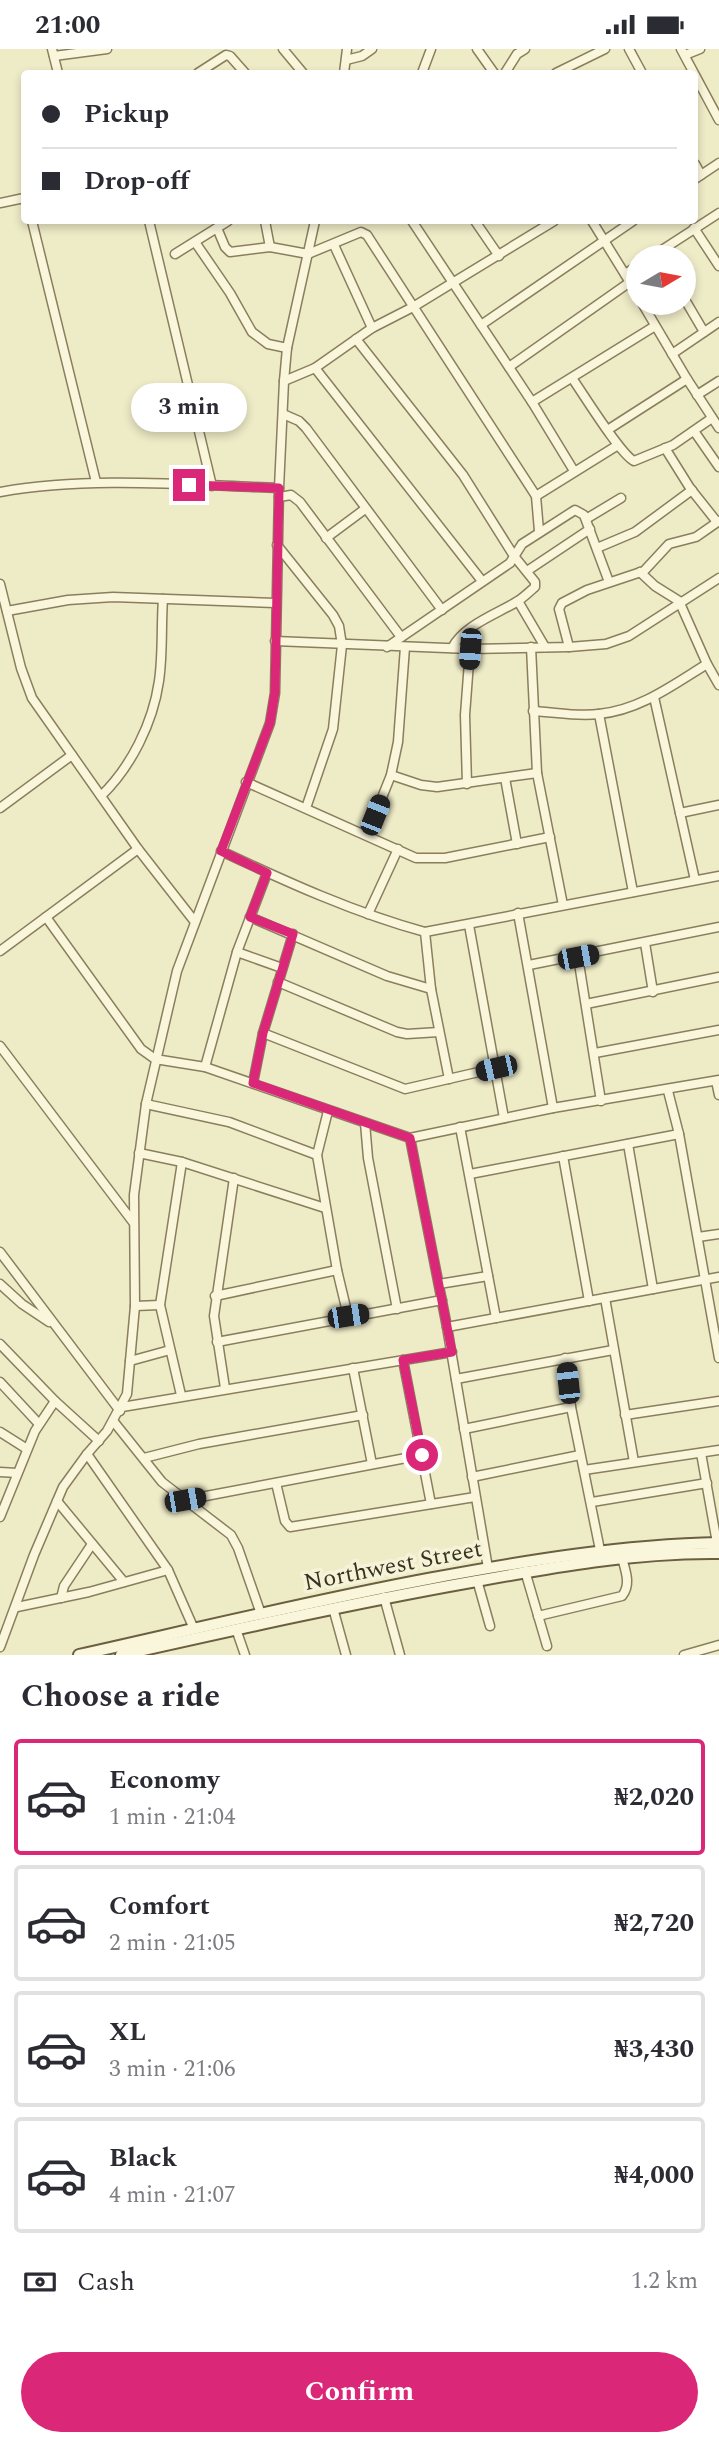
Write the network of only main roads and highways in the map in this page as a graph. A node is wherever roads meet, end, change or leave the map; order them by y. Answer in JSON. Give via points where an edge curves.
{"nodes":[{"id":1,"x":719,"y":1546,"type":"edge"},
{"id":2,"x":79,"y":1655,"type":"edge"},
{"id":3,"x":121,"y":1655,"type":"edge"}],
"edges":[{"from":1,"to":2,"type":"main road","name":"Northwest Street","via":[[600,1550],[488,1568]]},
{"from":1,"to":3,"type":"main road","name":"Northwest Street","via":[[526,1571]]}]}
